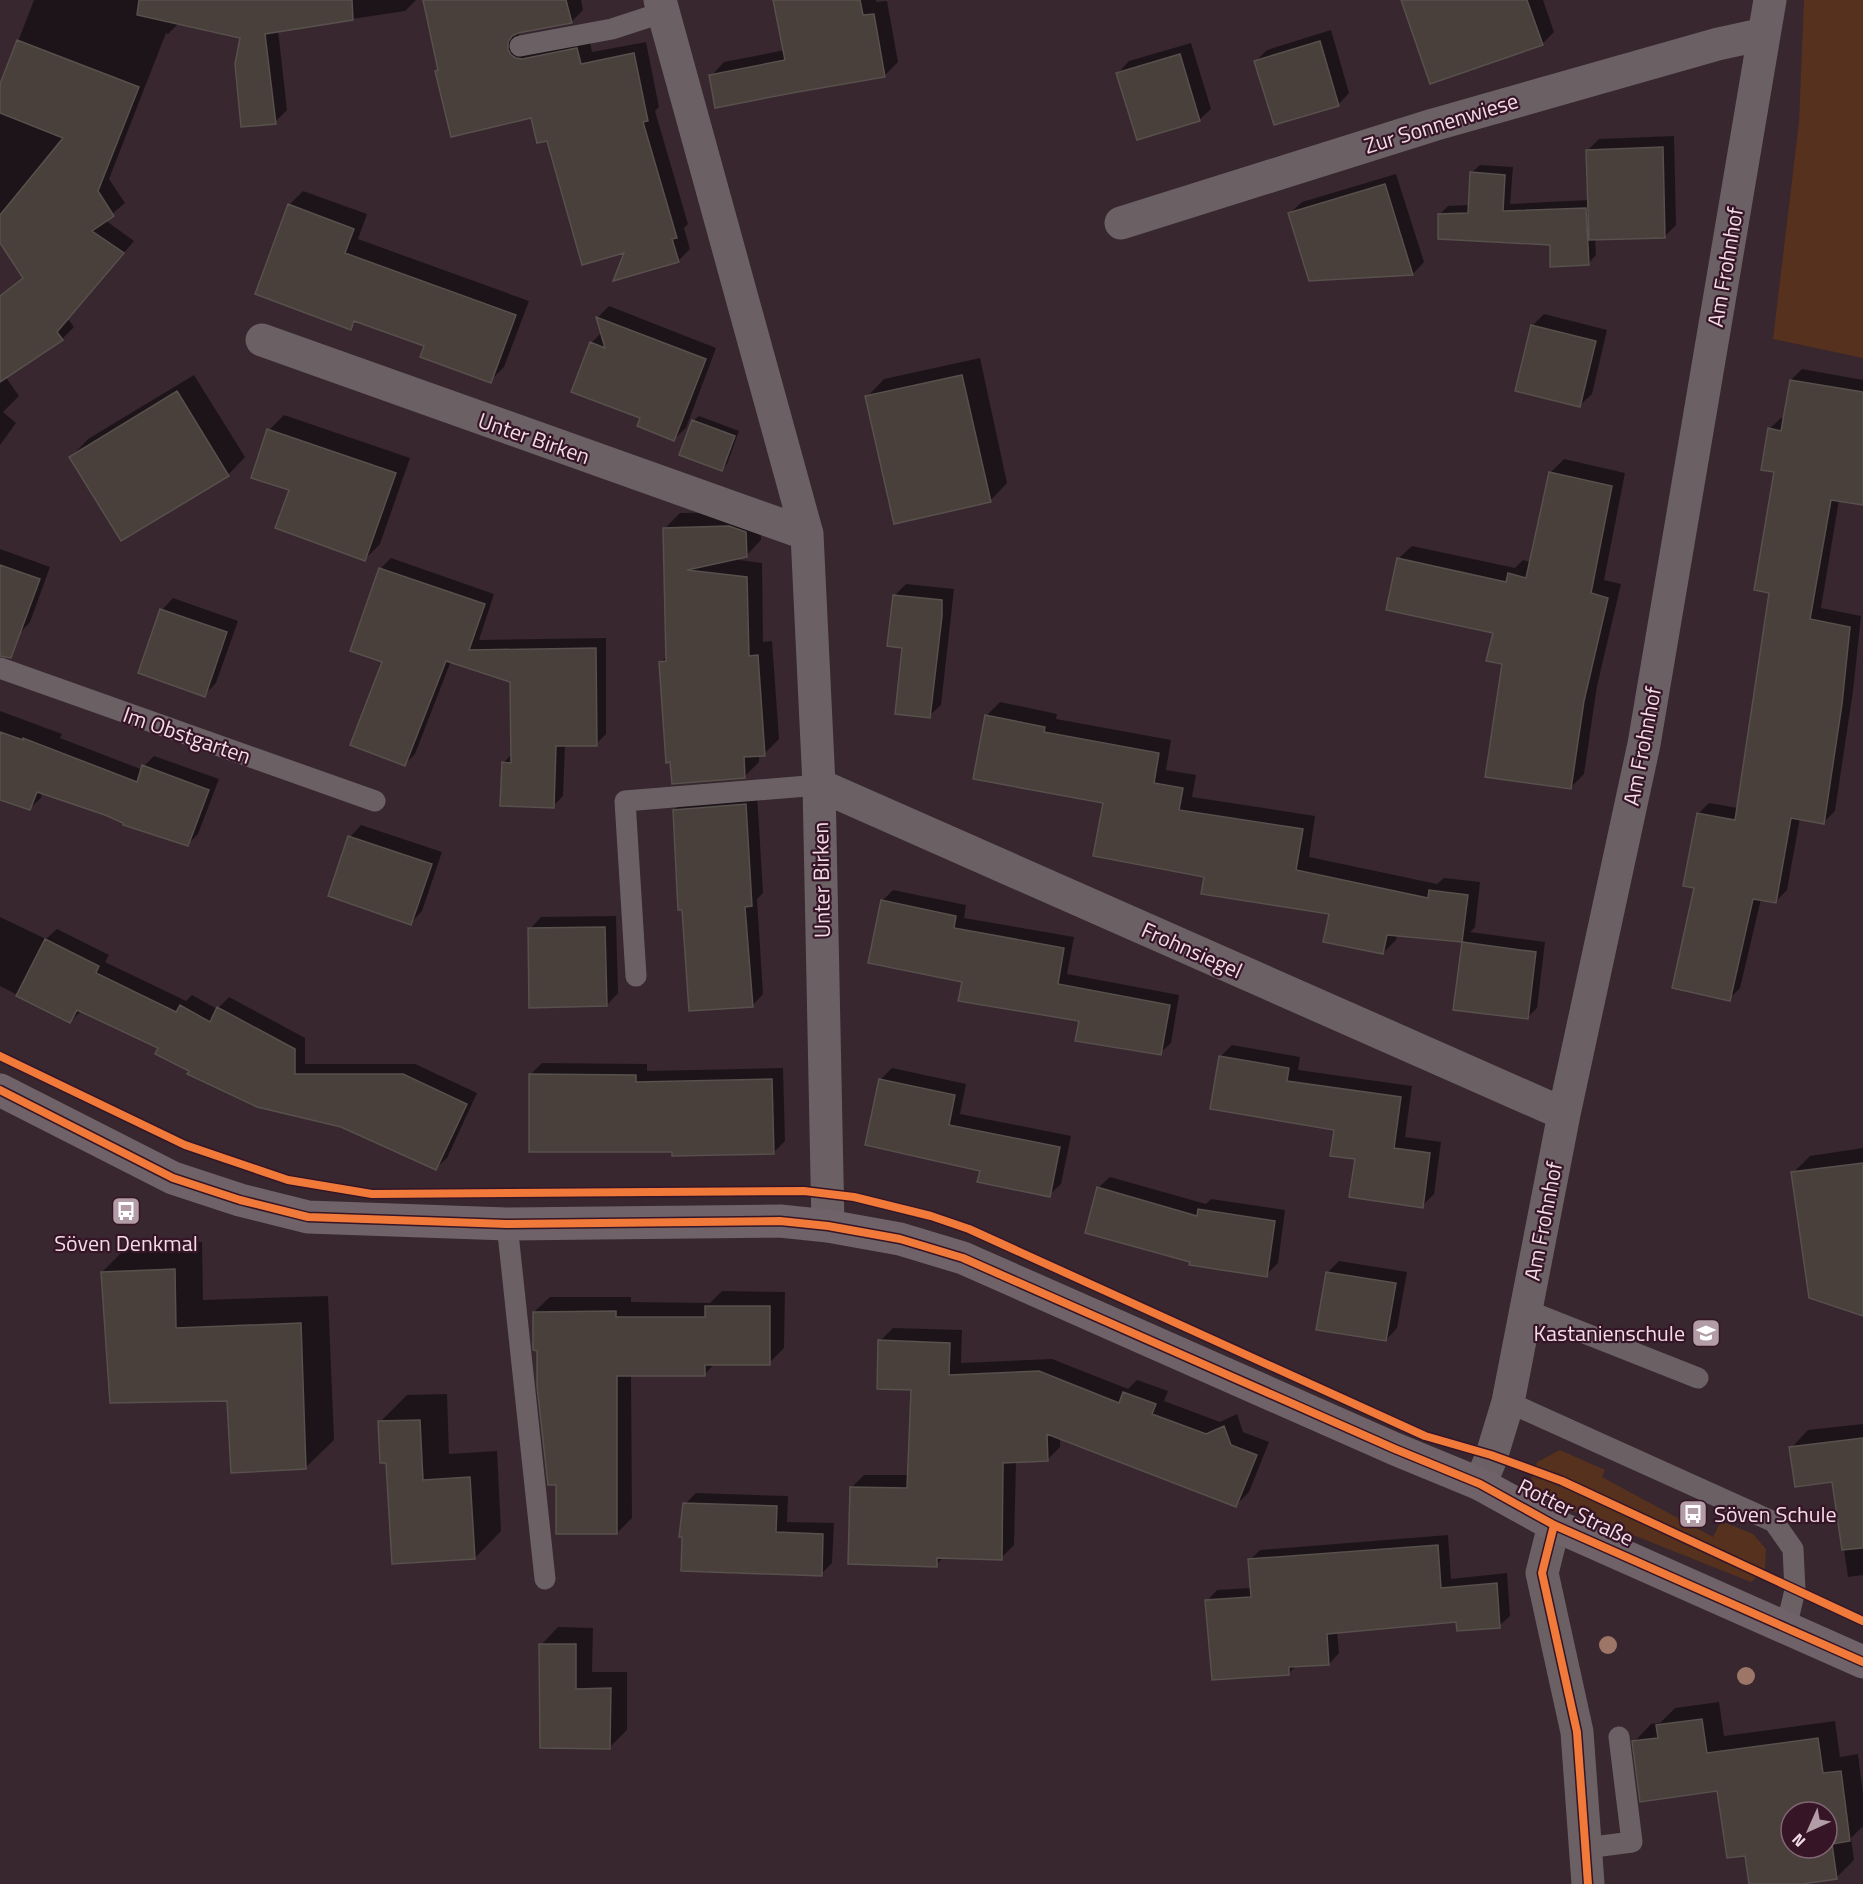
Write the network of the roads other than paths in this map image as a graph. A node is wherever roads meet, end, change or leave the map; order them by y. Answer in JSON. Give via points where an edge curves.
{"nodes":[{"id":1,"x":1770,"y":0,"type":"edge"},
{"id":2,"x":662,"y":6,"type":"edge"},
{"id":3,"x":1764,"y":34,"type":"junction"},
{"id":4,"x":520,"y":46,"type":"dead end"},
{"id":5,"x":1121,"y":223,"type":"dead end"},
{"id":6,"x":262,"y":340,"type":"dead end"},
{"id":7,"x":807,"y":534,"type":"junction"},
{"id":8,"x":0,"y":668,"type":"edge"},
{"id":9,"x":819,"y":785,"type":"junction"},
{"id":10,"x":375,"y":801,"type":"dead end"},
{"id":11,"x":636,"y":976,"type":"dead end"},
{"id":12,"x":0,"y":1090,"type":"edge"},
{"id":13,"x":1564,"y":1114,"type":"junction"},
{"id":14,"x":507,"y":1224,"type":"junction"},
{"id":15,"x":828,"y":1226,"type":"junction"},
{"id":16,"x":1526,"y":1310,"type":"junction"},
{"id":17,"x":1698,"y":1378,"type":"dead end"},
{"id":18,"x":1508,"y":1402,"type":"junction"},
{"id":19,"x":1480,"y":1484,"type":"junction"},
{"id":20,"x":1554,"y":1525,"type":"junction"},
{"id":21,"x":545,"y":1579,"type":"dead end"},
{"id":22,"x":1786,"y":1628,"type":"junction"},
{"id":23,"x":1863,"y":1662,"type":"edge"},
{"id":24,"x":1619,"y":1737,"type":"dead end"},
{"id":25,"x":1586,"y":1848,"type":"junction"},
{"id":26,"x":1588,"y":1884,"type":"edge"}],
"edges":[{"from":1,"to":3,"type":"street","name":"Am Frohnhof"},
{"from":2,"to":4,"type":"lane","via":[[612,29]]},
{"from":2,"to":7,"type":"street","name":"Unter Birken"},
{"from":3,"to":5,"type":"street","name":"Zur Sonnenwiese","via":[[1432,125]]},
{"from":3,"to":13,"type":"street","name":"Am Frohnhof","via":[[1644,744]]},
{"from":6,"to":7,"type":"street","name":"Unter Birken"},
{"from":7,"to":9,"type":"street","name":"Unter Birken"},
{"from":8,"to":10,"type":"lane","name":"Im Obstgarten"},
{"from":9,"to":11,"type":"lane","via":[[625,801]]},
{"from":9,"to":13,"type":"street","name":"Frohnsiegel"},
{"from":9,"to":15,"type":"street","name":"Unter Birken"},
{"from":12,"to":14,"type":"street","name":"Rotter Straße","via":[[173,1178],[240,1200],[308,1217]]},
{"from":13,"to":16,"type":"street","name":"Am Frohnhof"},
{"from":14,"to":15,"type":"street","name":"Rotter Straße","via":[[780,1221]]},
{"from":14,"to":21,"type":"lane"},
{"from":15,"to":19,"type":"street","name":"Rotter Straße","via":[[900,1239],[963,1258]]},
{"from":16,"to":17,"type":"lane"},
{"from":16,"to":18,"type":"street","name":"Am Frohnhof"},
{"from":18,"to":19,"type":"street","name":"Am Frohnhof"},
{"from":18,"to":22,"type":"lane","via":[[1774,1522],[1793,1549],[1795,1590]]},
{"from":19,"to":20,"type":"street","name":"Rotter Straße"},
{"from":20,"to":22,"type":"street","name":"Rotter Straße"},
{"from":20,"to":25,"type":"street","via":[[1542,1573],[1577,1732]]},
{"from":22,"to":23,"type":"street","name":"Rotter Straße"},
{"from":24,"to":25,"type":"lane","via":[[1632,1842]]},
{"from":25,"to":26,"type":"street"}]}
